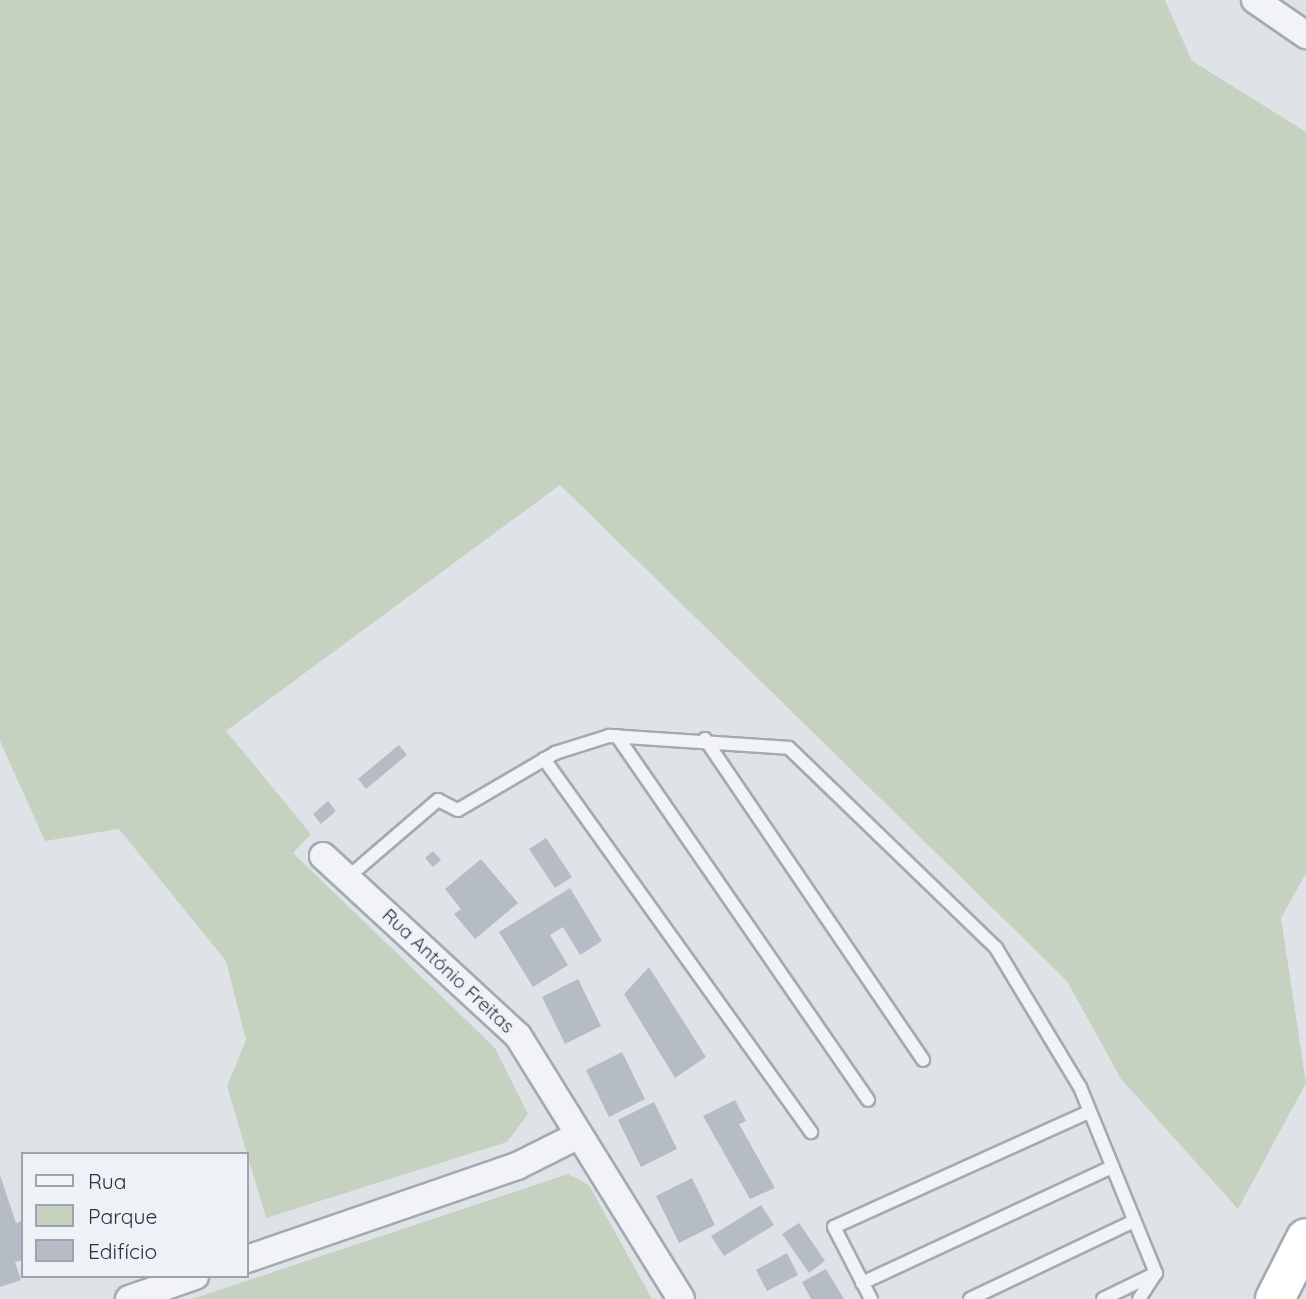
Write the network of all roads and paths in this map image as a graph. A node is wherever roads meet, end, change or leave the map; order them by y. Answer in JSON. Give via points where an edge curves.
{"nodes":[{"id":1,"x":1255,"y":0,"type":"edge"},
{"id":2,"x":1306,"y":35,"type":"edge"},
{"id":3,"x":617,"y":736,"type":"junction"},
{"id":4,"x":705,"y":739,"type":"junction"},
{"id":5,"x":544,"y":759,"type":"junction"},
{"id":6,"x":323,"y":856,"type":"dead end"},
{"id":7,"x":347,"y":878,"type":"junction"},
{"id":8,"x":923,"y":1060,"type":"dead end"},
{"id":9,"x":868,"y":1100,"type":"dead end"},
{"id":10,"x":1089,"y":1112,"type":"junction"},
{"id":11,"x":811,"y":1132,"type":"dead end"},
{"id":12,"x":579,"y":1135,"type":"junction"},
{"id":13,"x":1112,"y":1167,"type":"junction"},
{"id":14,"x":1134,"y":1222,"type":"junction"},
{"id":15,"x":1306,"y":1238,"type":"edge"},
{"id":16,"x":248,"y":1259,"type":"edge"},
{"id":17,"x":1156,"y":1273,"type":"junction"},
{"id":18,"x":189,"y":1278,"type":"edge"},
{"id":19,"x":862,"y":1283,"type":"junction"},
{"id":20,"x":129,"y":1299,"type":"edge"},
{"id":21,"x":681,"y":1299,"type":"edge"},
{"id":22,"x":871,"y":1299,"type":"edge"},
{"id":23,"x":970,"y":1299,"type":"edge"},
{"id":24,"x":1102,"y":1299,"type":"edge"},
{"id":25,"x":1139,"y":1299,"type":"edge"},
{"id":26,"x":1275,"y":1299,"type":"edge"}],
"edges":[{"from":1,"to":2,"type":"street"},
{"from":3,"to":4,"type":"lane"},
{"from":3,"to":5,"type":"lane"},
{"from":3,"to":9,"type":"lane"},
{"from":4,"to":8,"type":"lane"},
{"from":4,"to":10,"type":"lane","via":[[789,748],[996,948]]},
{"from":5,"to":7,"type":"lane","via":[[458,810],[438,800]]},
{"from":5,"to":11,"type":"lane"},
{"from":6,"to":7,"type":"street","name":"Rua António Freitas"},
{"from":7,"to":12,"type":"street","name":"Rua António Freitas","via":[[518,1036]]},
{"from":10,"to":13,"type":"lane"},
{"from":10,"to":19,"type":"lane","via":[[834,1227]]},
{"from":12,"to":16,"type":"street","via":[[517,1166]]},
{"from":12,"to":21,"type":"street","name":"Rua António Freitas"},
{"from":13,"to":14,"type":"lane"},
{"from":13,"to":19,"type":"lane"},
{"from":14,"to":17,"type":"lane"},
{"from":14,"to":23,"type":"lane"},
{"from":15,"to":26,"type":"highway"},
{"from":17,"to":24,"type":"lane"},
{"from":17,"to":25,"type":"lane"},
{"from":18,"to":20,"type":"street"},
{"from":19,"to":22,"type":"lane"}]}
